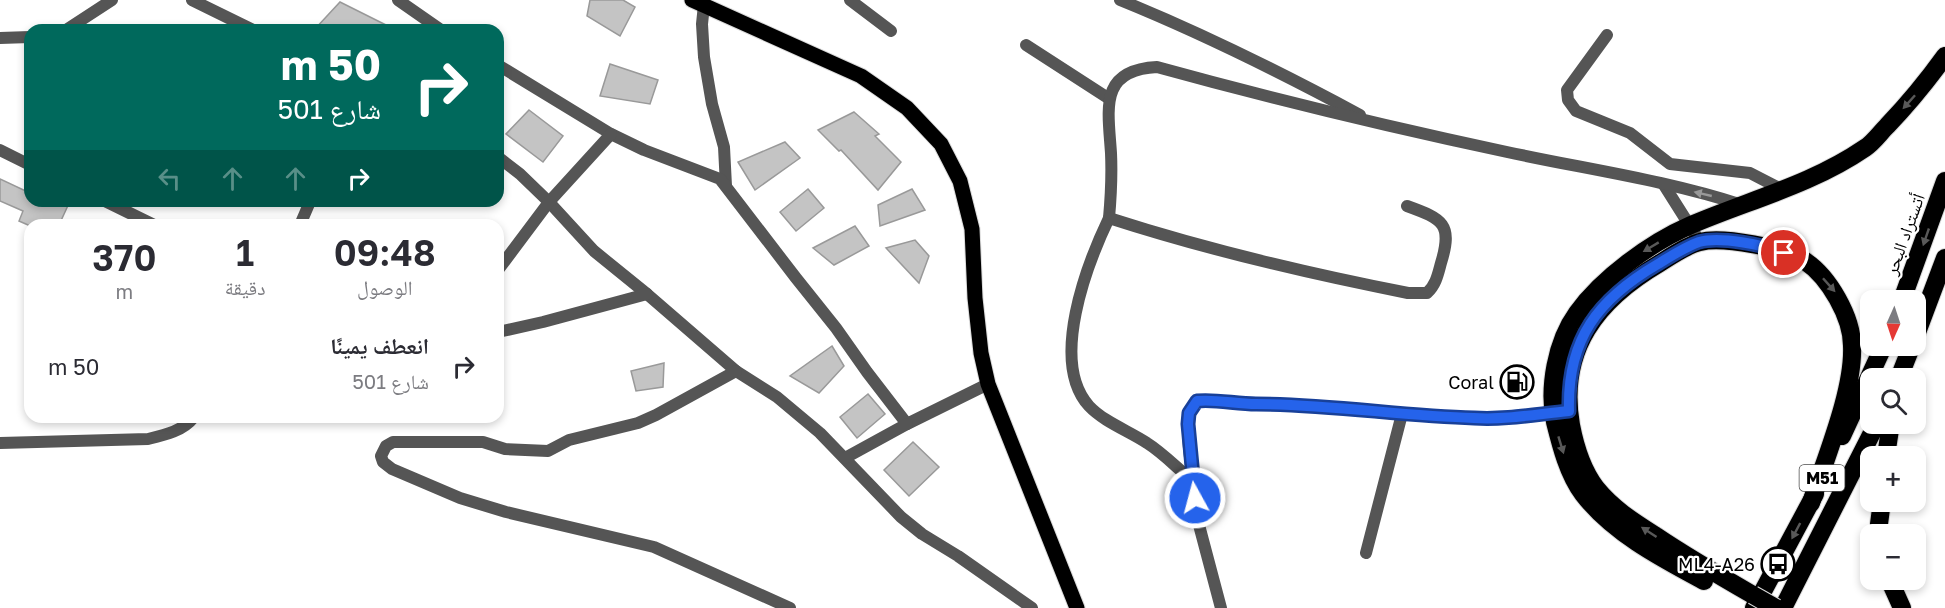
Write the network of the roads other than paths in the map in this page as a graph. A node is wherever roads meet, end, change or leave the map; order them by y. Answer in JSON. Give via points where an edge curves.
{"nodes":[{"id":1,"x":112,"y":0,"type":"edge"},
{"id":2,"x":192,"y":0,"type":"edge"},
{"id":3,"x":398,"y":0,"type":"edge"},
{"id":4,"x":850,"y":0,"type":"edge"},
{"id":5,"x":1120,"y":0,"type":"edge"},
{"id":6,"x":698,"y":3,"type":"edge"},
{"id":7,"x":75,"y":24,"type":"edge"},
{"id":8,"x":242,"y":24,"type":"edge"},
{"id":9,"x":432,"y":24,"type":"edge"},
{"id":10,"x":891,"y":31,"type":"dead end"},
{"id":11,"x":1607,"y":35,"type":"dead end"},
{"id":12,"x":24,"y":37,"type":"edge"},
{"id":13,"x":0,"y":38,"type":"edge"},
{"id":14,"x":1026,"y":45,"type":"dead end"},
{"id":15,"x":1945,"y":56,"type":"edge"},
{"id":16,"x":504,"y":69,"type":"edge"},
{"id":17,"x":1108,"y":98,"type":"junction"},
{"id":18,"x":1377,"y":124,"type":"junction"},
{"id":19,"x":611,"y":134,"type":"junction"},
{"id":20,"x":0,"y":150,"type":"edge"},
{"id":21,"x":24,"y":162,"type":"edge"},
{"id":22,"x":504,"y":162,"type":"edge"},
{"id":23,"x":1945,"y":181,"type":"edge"},
{"id":24,"x":1664,"y":185,"type":"junction"},
{"id":25,"x":726,"y":186,"type":"junction"},
{"id":26,"x":1783,"y":189,"type":"junction"},
{"id":27,"x":549,"y":202,"type":"junction"},
{"id":28,"x":1407,"y":206,"type":"dead end"},
{"id":29,"x":1742,"y":206,"type":"junction"},
{"id":30,"x":117,"y":207,"type":"edge"},
{"id":31,"x":1109,"y":218,"type":"junction"},
{"id":32,"x":142,"y":219,"type":"edge"},
{"id":33,"x":1689,"y":226,"type":"junction"},
{"id":34,"x":1700,"y":242,"type":"junction"},
{"id":35,"x":1945,"y":258,"type":"edge"},
{"id":36,"x":504,"y":262,"type":"edge"},
{"id":37,"x":1906,"y":290,"type":"edge"},
{"id":38,"x":647,"y":294,"type":"junction"},
{"id":39,"x":1926,"y":308,"type":"edge"},
{"id":40,"x":504,"y":331,"type":"edge"},
{"id":41,"x":1879,"y":356,"type":"edge"},
{"id":42,"x":736,"y":371,"type":"junction"},
{"id":43,"x":988,"y":384,"type":"junction"},
{"id":44,"x":1561,"y":412,"type":"junction"},
{"id":45,"x":1402,"y":414,"type":"junction"},
{"id":46,"x":188,"y":423,"type":"edge"},
{"id":47,"x":908,"y":424,"type":"junction"},
{"id":48,"x":1871,"y":434,"type":"edge"},
{"id":49,"x":0,"y":443,"type":"edge"},
{"id":50,"x":845,"y":458,"type":"junction"},
{"id":51,"x":1193,"y":481,"type":"junction"},
{"id":52,"x":1811,"y":503,"type":"junction"},
{"id":53,"x":1366,"y":553,"type":"dead end"},
{"id":54,"x":1894,"y":590,"type":"edge"},
{"id":55,"x":1752,"y":604,"type":"edge"},
{"id":56,"x":790,"y":608,"type":"edge"},
{"id":57,"x":1032,"y":608,"type":"edge"},
{"id":58,"x":1077,"y":608,"type":"edge"},
{"id":59,"x":1221,"y":608,"type":"edge"},
{"id":60,"x":1776,"y":608,"type":"edge"},
{"id":61,"x":1783,"y":608,"type":"edge"},
{"id":62,"x":1902,"y":608,"type":"edge"}],
"edges":[{"from":1,"to":7,"type":"street"},
{"from":2,"to":8,"type":"street"},
{"from":3,"to":9,"type":"street"},
{"from":4,"to":10,"type":"street"},
{"from":5,"to":18,"type":"street","via":[[1271,67]]},
{"from":6,"to":25,"type":"street","via":[[712,104],[726,159]]},
{"from":6,"to":43,"type":"main road","via":[[861,76],[907,108],[941,144],[960,181],[972,229],[976,309]]},
{"from":11,"to":26,"type":"street","via":[[1567,90],[1568,100],[1576,111],[1630,133],[1670,164],[1750,173]]},
{"from":12,"to":13,"type":"street"},
{"from":14,"to":17,"type":"street"},
{"from":15,"to":26,"type":"highway","one_way":true,"via":[[1913,98],[1866,147],[1811,179]]},
{"from":16,"to":19,"type":"street"},
{"from":17,"to":18,"type":"street","via":[[1114,84],[1124,75],[1157,67]]},
{"from":17,"to":31,"type":"street","via":[[1112,182]]},
{"from":18,"to":24,"type":"street"},
{"from":19,"to":25,"type":"street","via":[[715,175]]},
{"from":19,"to":27,"type":"street"},
{"from":20,"to":21,"type":"street"},
{"from":22,"to":27,"type":"street"},
{"from":23,"to":37,"type":"highway","name":"أتستراد البحر","one_way":true},
{"from":29,"to":24,"type":"street","one_way":true},
{"from":24,"to":33,"type":"street"},
{"from":25,"to":47,"type":"street"},
{"from":26,"to":29,"type":"highway"},
{"from":27,"to":36,"type":"street"},
{"from":27,"to":38,"type":"street","via":[[594,251]]},
{"from":28,"to":31,"type":"street","via":[[1434,217],[1447,236],[1436,282],[1427,293],[1408,293],[1276,266]]},
{"from":29,"to":33,"type":"highway"},
{"from":30,"to":32,"type":"street"},
{"from":31,"to":51,"type":"street","via":[[1082,291],[1072,350],[1074,374],[1090,407],[1150,444]]},
{"from":33,"to":34,"type":"street"},
{"from":33,"to":44,"type":"highway","one_way":true,"via":[[1625,264],[1576,314],[1559,351],[1554,382]]},
{"from":34,"to":44,"type":"highway","via":[[1637,276],[1588,325],[1577,346]]},
{"from":34,"to":52,"type":"highway","one_way":true,"via":[[1763,245],[1805,261],[1835,291],[1852,345],[1847,389]]},
{"from":35,"to":39,"type":"highway"},
{"from":38,"to":40,"type":"street"},
{"from":38,"to":42,"type":"street"},
{"from":41,"to":52,"type":"highway","number":"M51"},
{"from":42,"to":50,"type":"street","via":[[777,396]]},
{"from":42,"to":56,"type":"street","via":[[656,415],[574,438],[548,451],[505,449],[483,442],[393,442],[381,456],[392,469],[460,498],[654,547]]},
{"from":43,"to":47,"type":"street"},
{"from":43,"to":58,"type":"main road"},
{"from":44,"to":45,"type":"street","via":[[1476,418]]},
{"from":44,"to":55,"type":"highway","via":[[1595,486],[1618,512]]},
{"from":45,"to":51,"type":"street","via":[[1310,405],[1197,401],[1189,413],[1188,424]]},
{"from":45,"to":53,"type":"street"},
{"from":46,"to":49,"type":"street","via":[[167,435],[148,439]]},
{"from":47,"to":50,"type":"street"},
{"from":48,"to":61,"type":"highway","number":"M51"},
{"from":50,"to":57,"type":"street","via":[[884,501],[922,534]]},
{"from":51,"to":59,"type":"street","via":[[1199,525]]},
{"from":52,"to":55,"type":"highway","number":"M51","one_way":true},
{"from":54,"to":62,"type":"highway"},
{"from":55,"to":60,"type":"highway","bridge":true}]}
